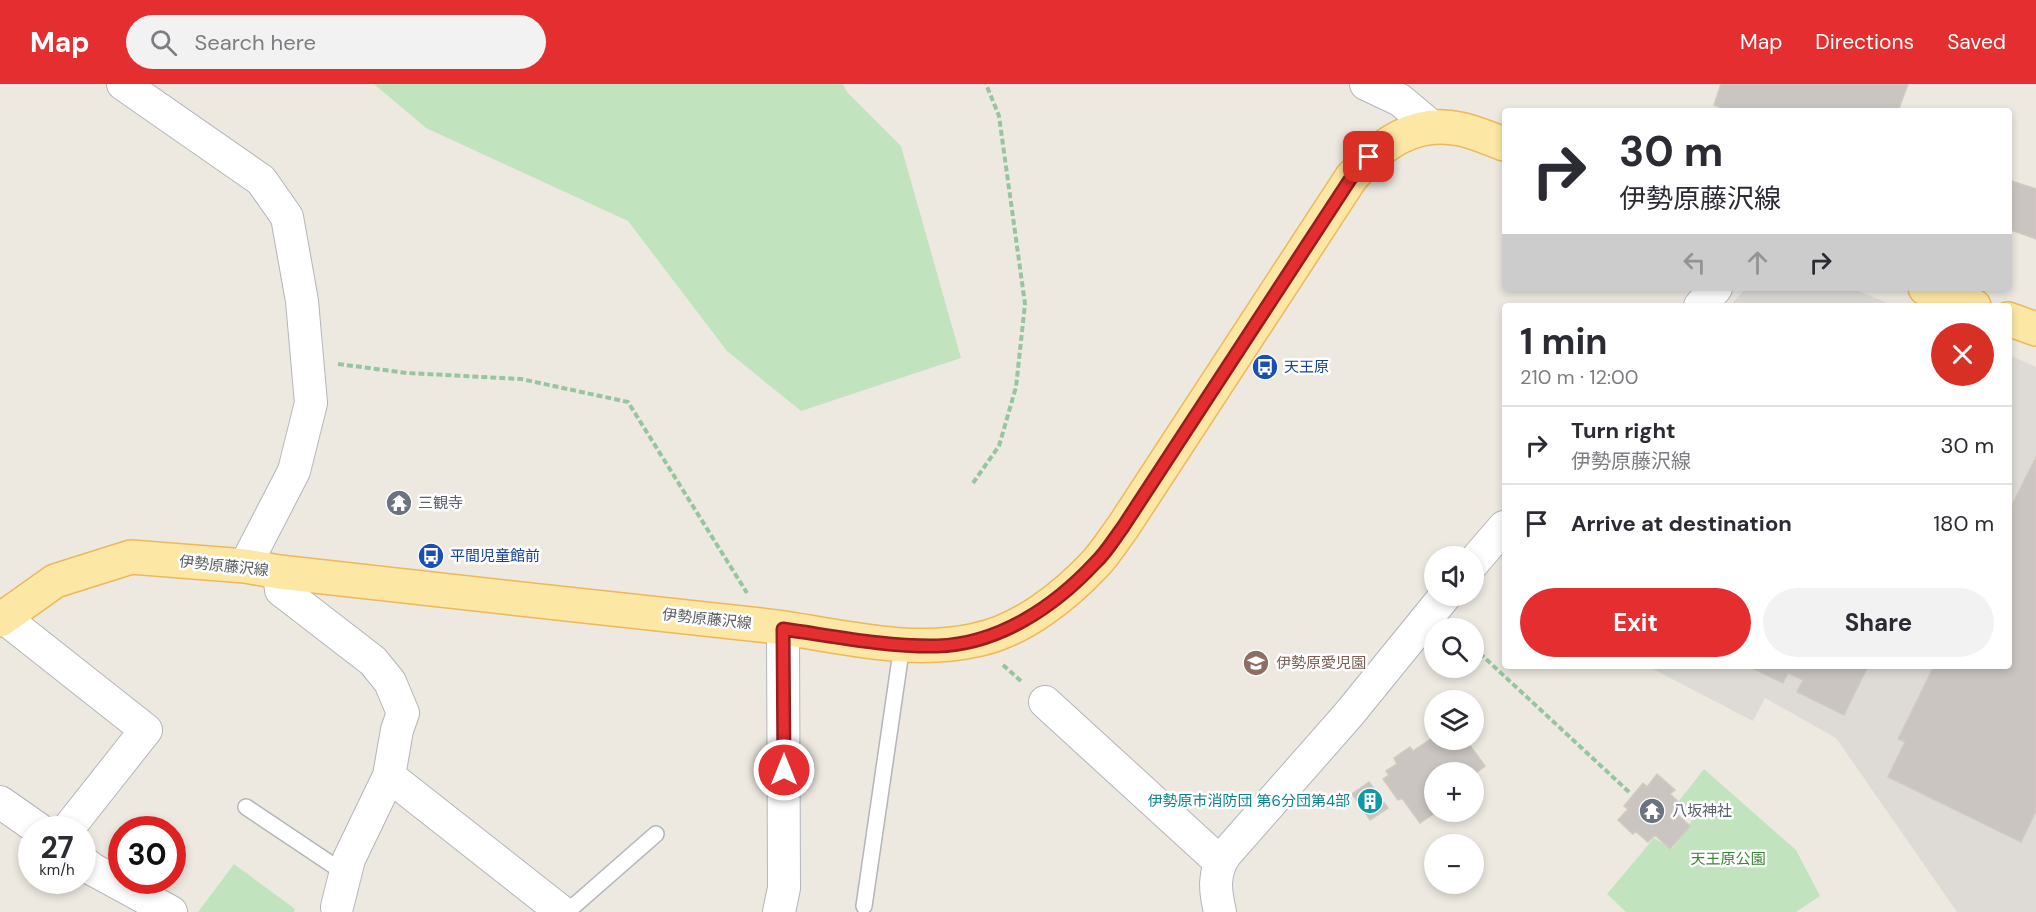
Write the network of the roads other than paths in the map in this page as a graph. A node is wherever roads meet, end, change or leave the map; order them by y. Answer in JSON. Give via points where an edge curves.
{"nodes":[{"id":1,"x":123,"y":84,"type":"edge"},
{"id":2,"x":1366,"y":84,"type":"edge"},
{"id":3,"x":1431,"y":126,"type":"junction"},
{"id":4,"x":1502,"y":143,"type":"edge"},
{"id":5,"x":1713,"y":291,"type":"edge"},
{"id":6,"x":1933,"y":291,"type":"edge"},
{"id":7,"x":1703,"y":303,"type":"edge"},
{"id":8,"x":1966,"y":303,"type":"edge"},
{"id":9,"x":2012,"y":320,"type":"edge"},
{"id":10,"x":2036,"y":329,"type":"edge"},
{"id":11,"x":1502,"y":530,"type":"edge"},
{"id":12,"x":1484,"y":551,"type":"edge"},
{"id":13,"x":245,"y":566,"type":"junction"},
{"id":14,"x":279,"y":572,"type":"junction"},
{"id":15,"x":1437,"y":606,"type":"edge"},
{"id":16,"x":1,"y":618,"type":"edge"},
{"id":17,"x":775,"y":628,"type":"junction"},
{"id":18,"x":902,"y":645,"type":"junction"},
{"id":19,"x":1045,"y":702,"type":"road end"},
{"id":20,"x":389,"y":776,"type":"junction"},
{"id":21,"x":0,"y":802,"type":"edge"},
{"id":22,"x":246,"y":807,"type":"dead end"},
{"id":23,"x":20,"y":816,"type":"edge"},
{"id":24,"x":78,"y":816,"type":"edge"},
{"id":25,"x":656,"y":834,"type":"dead end"},
{"id":26,"x":1220,"y":862,"type":"junction"},
{"id":27,"x":96,"y":871,"type":"edge"},
{"id":28,"x":346,"y":874,"type":"junction"},
{"id":29,"x":864,"y":906,"type":"dead end"},
{"id":30,"x":334,"y":910,"type":"edge"},
{"id":31,"x":171,"y":912,"type":"edge"},
{"id":32,"x":562,"y":912,"type":"edge"},
{"id":33,"x":567,"y":912,"type":"edge"},
{"id":34,"x":779,"y":912,"type":"edge"},
{"id":35,"x":1220,"y":912,"type":"edge"}],
"edges":[{"from":1,"to":13,"type":"street","via":[[261,180],[287,217],[302,301],[311,403],[294,471]]},
{"from":2,"to":3,"type":"street","via":[[1400,100]]},
{"from":3,"to":4,"type":"main road","name":"伊勢原藤沢線","via":[[1460,129]]},
{"from":3,"to":18,"type":"main road","name":"伊勢原藤沢線","via":[[1394,139],[1369,157],[1351,178],[1097,562],[1064,594],[996,634],[939,646]]},
{"from":5,"to":7,"type":"street"},
{"from":6,"to":8,"type":"main road"},
{"from":9,"to":10,"type":"main road"},
{"from":11,"to":12,"type":"street"},
{"from":13,"to":14,"type":"main road","name":"伊勢原藤沢線"},
{"from":13,"to":16,"type":"main road","name":"伊勢原藤沢線","via":[[131,557],[55,581]]},
{"from":14,"to":17,"type":"main road","name":"伊勢原藤沢線"},
{"from":14,"to":20,"type":"street","via":[[281,590],[373,661],[390,682],[404,713]]},
{"from":15,"to":26,"type":"street"},
{"from":16,"to":24,"type":"street","via":[[146,730]]},
{"from":17,"to":18,"type":"main road","name":"伊勢原藤沢線"},
{"from":17,"to":34,"type":"street","via":[[784,888]]},
{"from":18,"to":29,"type":"lane"},
{"from":19,"to":26,"type":"street"},
{"from":20,"to":28,"type":"street","via":[[349,859]]},
{"from":20,"to":32,"type":"street"},
{"from":21,"to":23,"type":"street"},
{"from":22,"to":28,"type":"lane"},
{"from":25,"to":33,"type":"lane"},
{"from":26,"to":35,"type":"street","via":[[1215,879]]},
{"from":27,"to":31,"type":"street"},
{"from":28,"to":30,"type":"street"}]}
